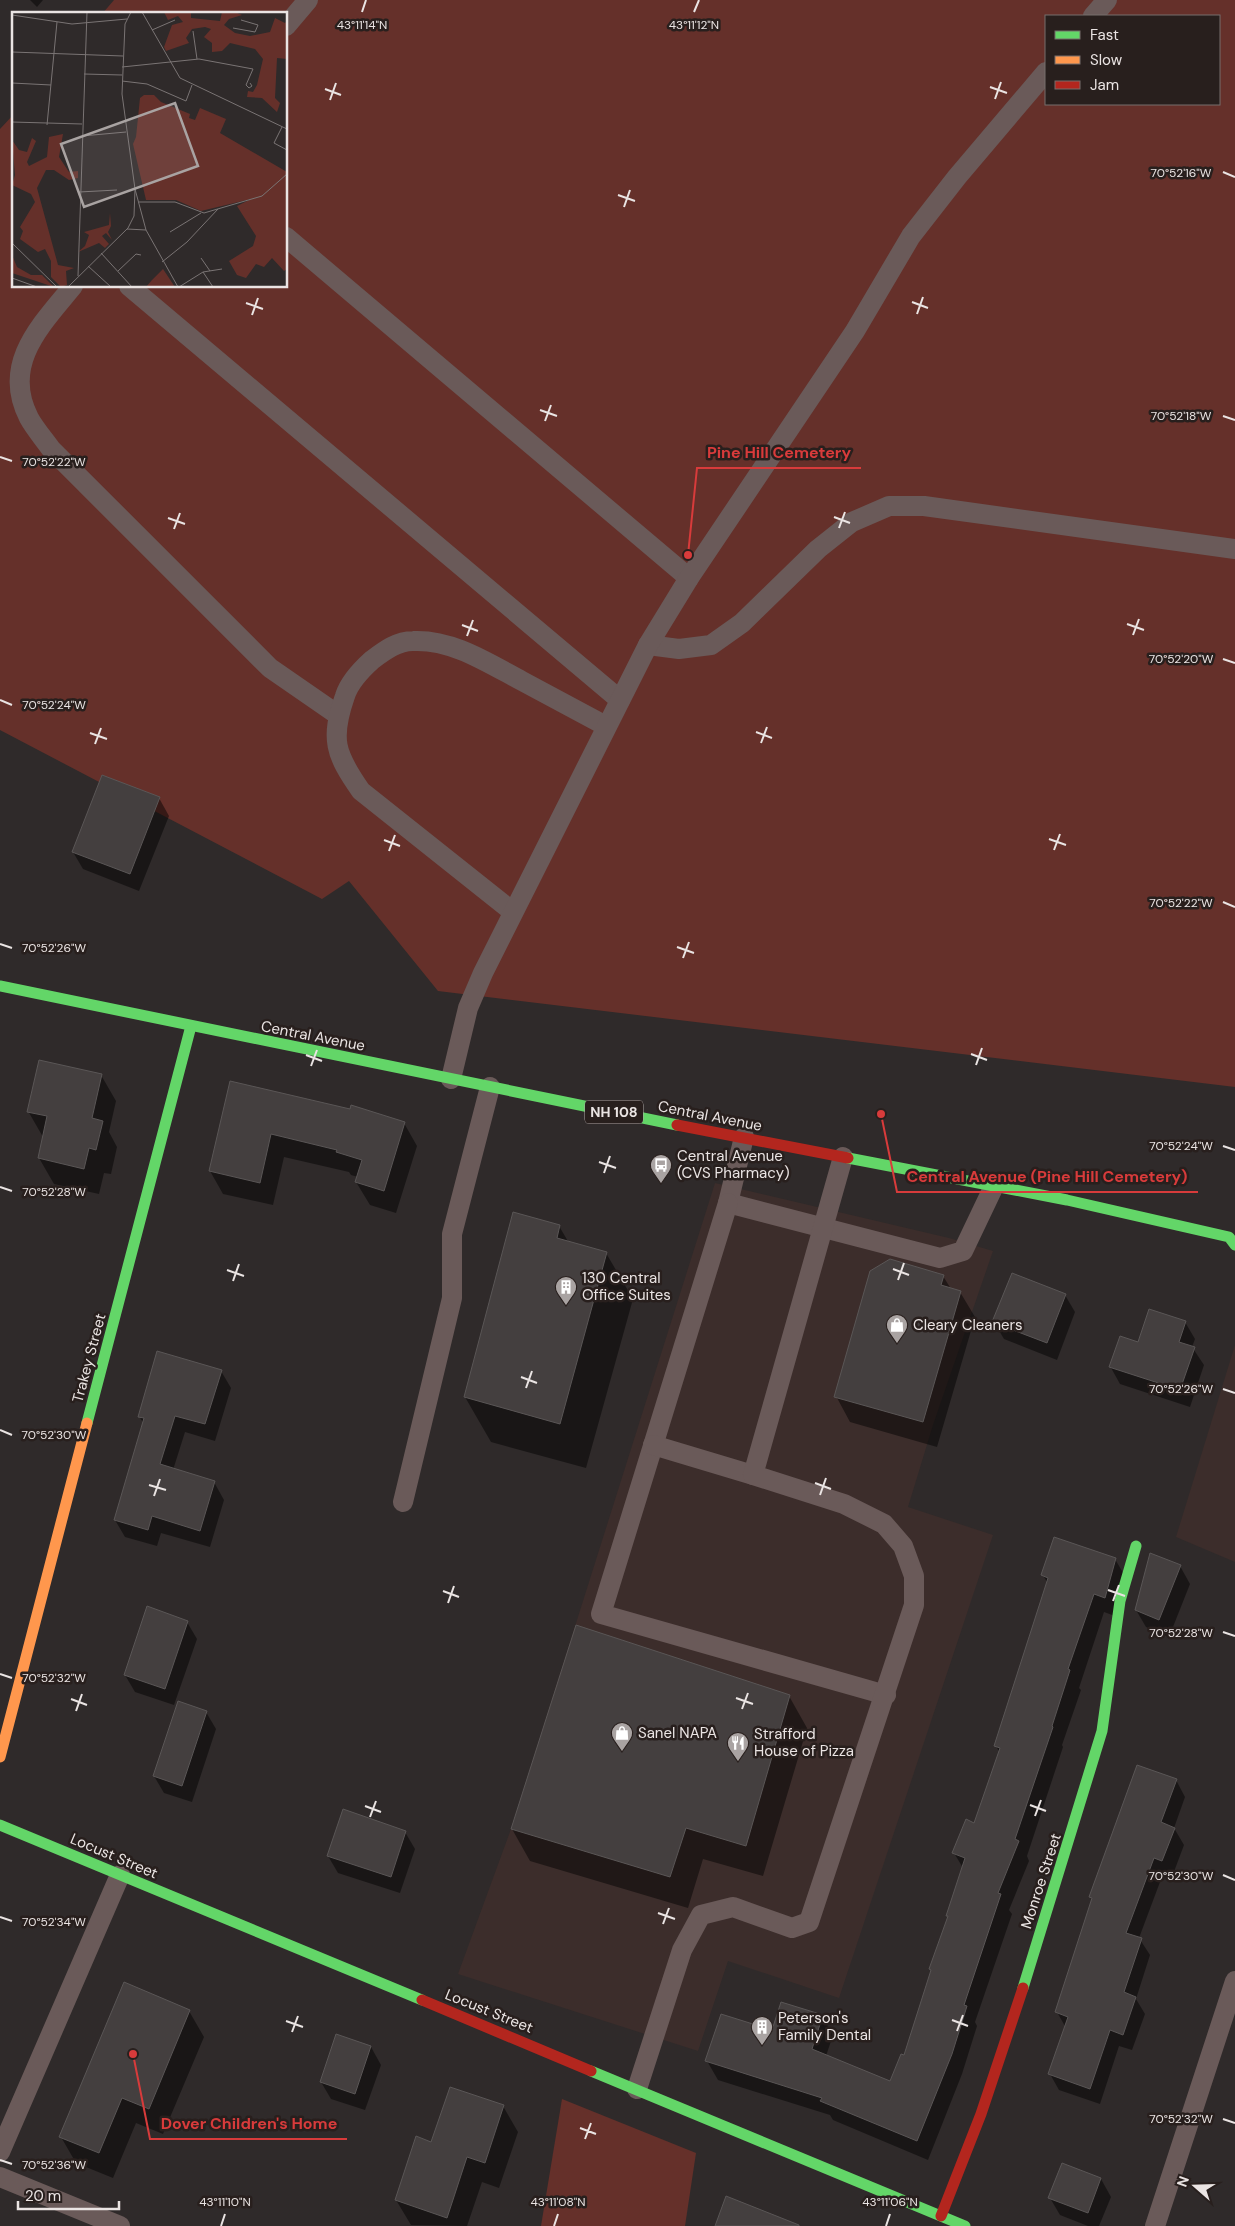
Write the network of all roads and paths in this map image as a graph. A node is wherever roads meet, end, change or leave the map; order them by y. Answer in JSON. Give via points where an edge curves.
{"nodes":[{"id":1,"x":308,"y":0,"type":"edge"},
{"id":2,"x":1107,"y":0,"type":"edge"},
{"id":3,"x":1094,"y":15,"type":"edge"},
{"id":4,"x":288,"y":24,"type":"edge"},
{"id":5,"x":1045,"y":73,"type":"edge"},
{"id":6,"x":288,"y":239,"type":"edge"},
{"id":7,"x":71,"y":288,"type":"edge"},
{"id":8,"x":131,"y":288,"type":"edge"},
{"id":9,"x":1235,"y":549,"type":"edge"},
{"id":10,"x":689,"y":578,"type":"junction"},
{"id":11,"x":648,"y":645,"type":"junction"},
{"id":12,"x":620,"y":700,"type":"junction"},
{"id":13,"x":338,"y":715,"type":"junction"},
{"id":14,"x":606,"y":726,"type":"junction"},
{"id":15,"x":513,"y":912,"type":"junction"},
{"id":16,"x":0,"y":986,"type":"edge"},
{"id":17,"x":191,"y":1026,"type":"junction"},
{"id":18,"x":451,"y":1079,"type":"junction"},
{"id":19,"x":490,"y":1087,"type":"junction"},
{"id":20,"x":744,"y":1138,"type":"junction"},
{"id":21,"x":843,"y":1157,"type":"junction"},
{"id":22,"x":994,"y":1186,"type":"junction"},
{"id":23,"x":728,"y":1203,"type":"junction"},
{"id":24,"x":822,"y":1226,"type":"junction"},
{"id":25,"x":1233,"y":1239,"type":"edge"},
{"id":26,"x":653,"y":1445,"type":"junction"},
{"id":27,"x":753,"y":1475,"type":"junction"},
{"id":28,"x":403,"y":1502,"type":"dead end"},
{"id":29,"x":1136,"y":1546,"type":"dead end"},
{"id":30,"x":886,"y":1694,"type":"junction"},
{"id":31,"x":0,"y":1757,"type":"edge"},
{"id":32,"x":0,"y":1825,"type":"edge"},
{"id":33,"x":120,"y":1875,"type":"junction"},
{"id":34,"x":1235,"y":1981,"type":"edge"},
{"id":35,"x":637,"y":2089,"type":"junction"},
{"id":36,"x":0,"y":2152,"type":"edge"},
{"id":37,"x":0,"y":2177,"type":"edge"},
{"id":38,"x":941,"y":2216,"type":"junction"},
{"id":39,"x":120,"y":2226,"type":"edge"},
{"id":40,"x":965,"y":2226,"type":"edge"},
{"id":41,"x":1155,"y":2226,"type":"edge"}],
"edges":[{"from":1,"to":4,"type":"lane"},
{"from":2,"to":3,"type":"lane"},
{"from":5,"to":10,"type":"lane","via":[[911,236],[854,331]]},
{"from":6,"to":10,"type":"lane"},
{"from":7,"to":13,"type":"lane","via":[[31,341],[21,362],[20,388],[29,417],[52,449],[270,668]]},
{"from":8,"to":12,"type":"lane"},
{"from":9,"to":11,"type":"lane","via":[[924,506],[889,506],[852,522],[818,549],[742,623],[711,644],[680,649]]},
{"from":10,"to":11,"type":"lane"},
{"from":11,"to":12,"type":"lane"},
{"from":12,"to":14,"type":"lane"},
{"from":13,"to":14,"type":"lane","via":[[346,691],[365,666],[388,648],[410,641],[433,641],[470,654]]},
{"from":13,"to":15,"type":"lane","via":[[335,738],[344,766],[361,791]]},
{"from":14,"to":15,"type":"lane"},
{"from":15,"to":18,"type":"lane","via":[[468,1008]]},
{"from":16,"to":17,"type":"street","name":"Central Avenue","number":"NH 108"},
{"from":17,"to":18,"type":"street","name":"Central Avenue","number":"NH 108"},
{"from":17,"to":31,"type":"street","name":"Trakey Street"},
{"from":18,"to":19,"type":"street","name":"Central Avenue","number":"NH 108"},
{"from":19,"to":20,"type":"street","name":"Central Avenue","number":"NH 108"},
{"from":19,"to":28,"type":"lane","via":[[452,1234],[452,1298]]},
{"from":20,"to":21,"type":"street","name":"Central Avenue","number":"NH 108"},
{"from":20,"to":23,"type":"lane"},
{"from":21,"to":22,"type":"street","name":"Central Avenue","number":"NH 108"},
{"from":21,"to":24,"type":"lane"},
{"from":22,"to":24,"type":"lane","via":[[963,1250],[940,1258]]},
{"from":22,"to":25,"type":"street","name":"Central Avenue","number":"NH 108"},
{"from":23,"to":24,"type":"lane"},
{"from":23,"to":26,"type":"lane"},
{"from":24,"to":27,"type":"lane"},
{"from":26,"to":27,"type":"lane"},
{"from":26,"to":30,"type":"lane","via":[[601,1614]]},
{"from":27,"to":30,"type":"lane","via":[[844,1504],[884,1524],[903,1546],[914,1576],[914,1605]]},
{"from":29,"to":38,"type":"street","name":"Monroe Street","via":[[1120,1601],[1102,1731],[1079,1811],[1004,2047]]},
{"from":30,"to":35,"type":"lane","via":[[809,1922],[792,1928],[733,1907],[701,1915],[682,1950]]},
{"from":32,"to":33,"type":"street","name":"Locust Street"},
{"from":33,"to":35,"type":"street","name":"Locust Street"},
{"from":33,"to":36,"type":"lane"},
{"from":34,"to":41,"type":"lane"},
{"from":35,"to":38,"type":"street","name":"Locust Street"},
{"from":37,"to":39,"type":"lane"},
{"from":38,"to":40,"type":"street","name":"Locust Street"}]}
